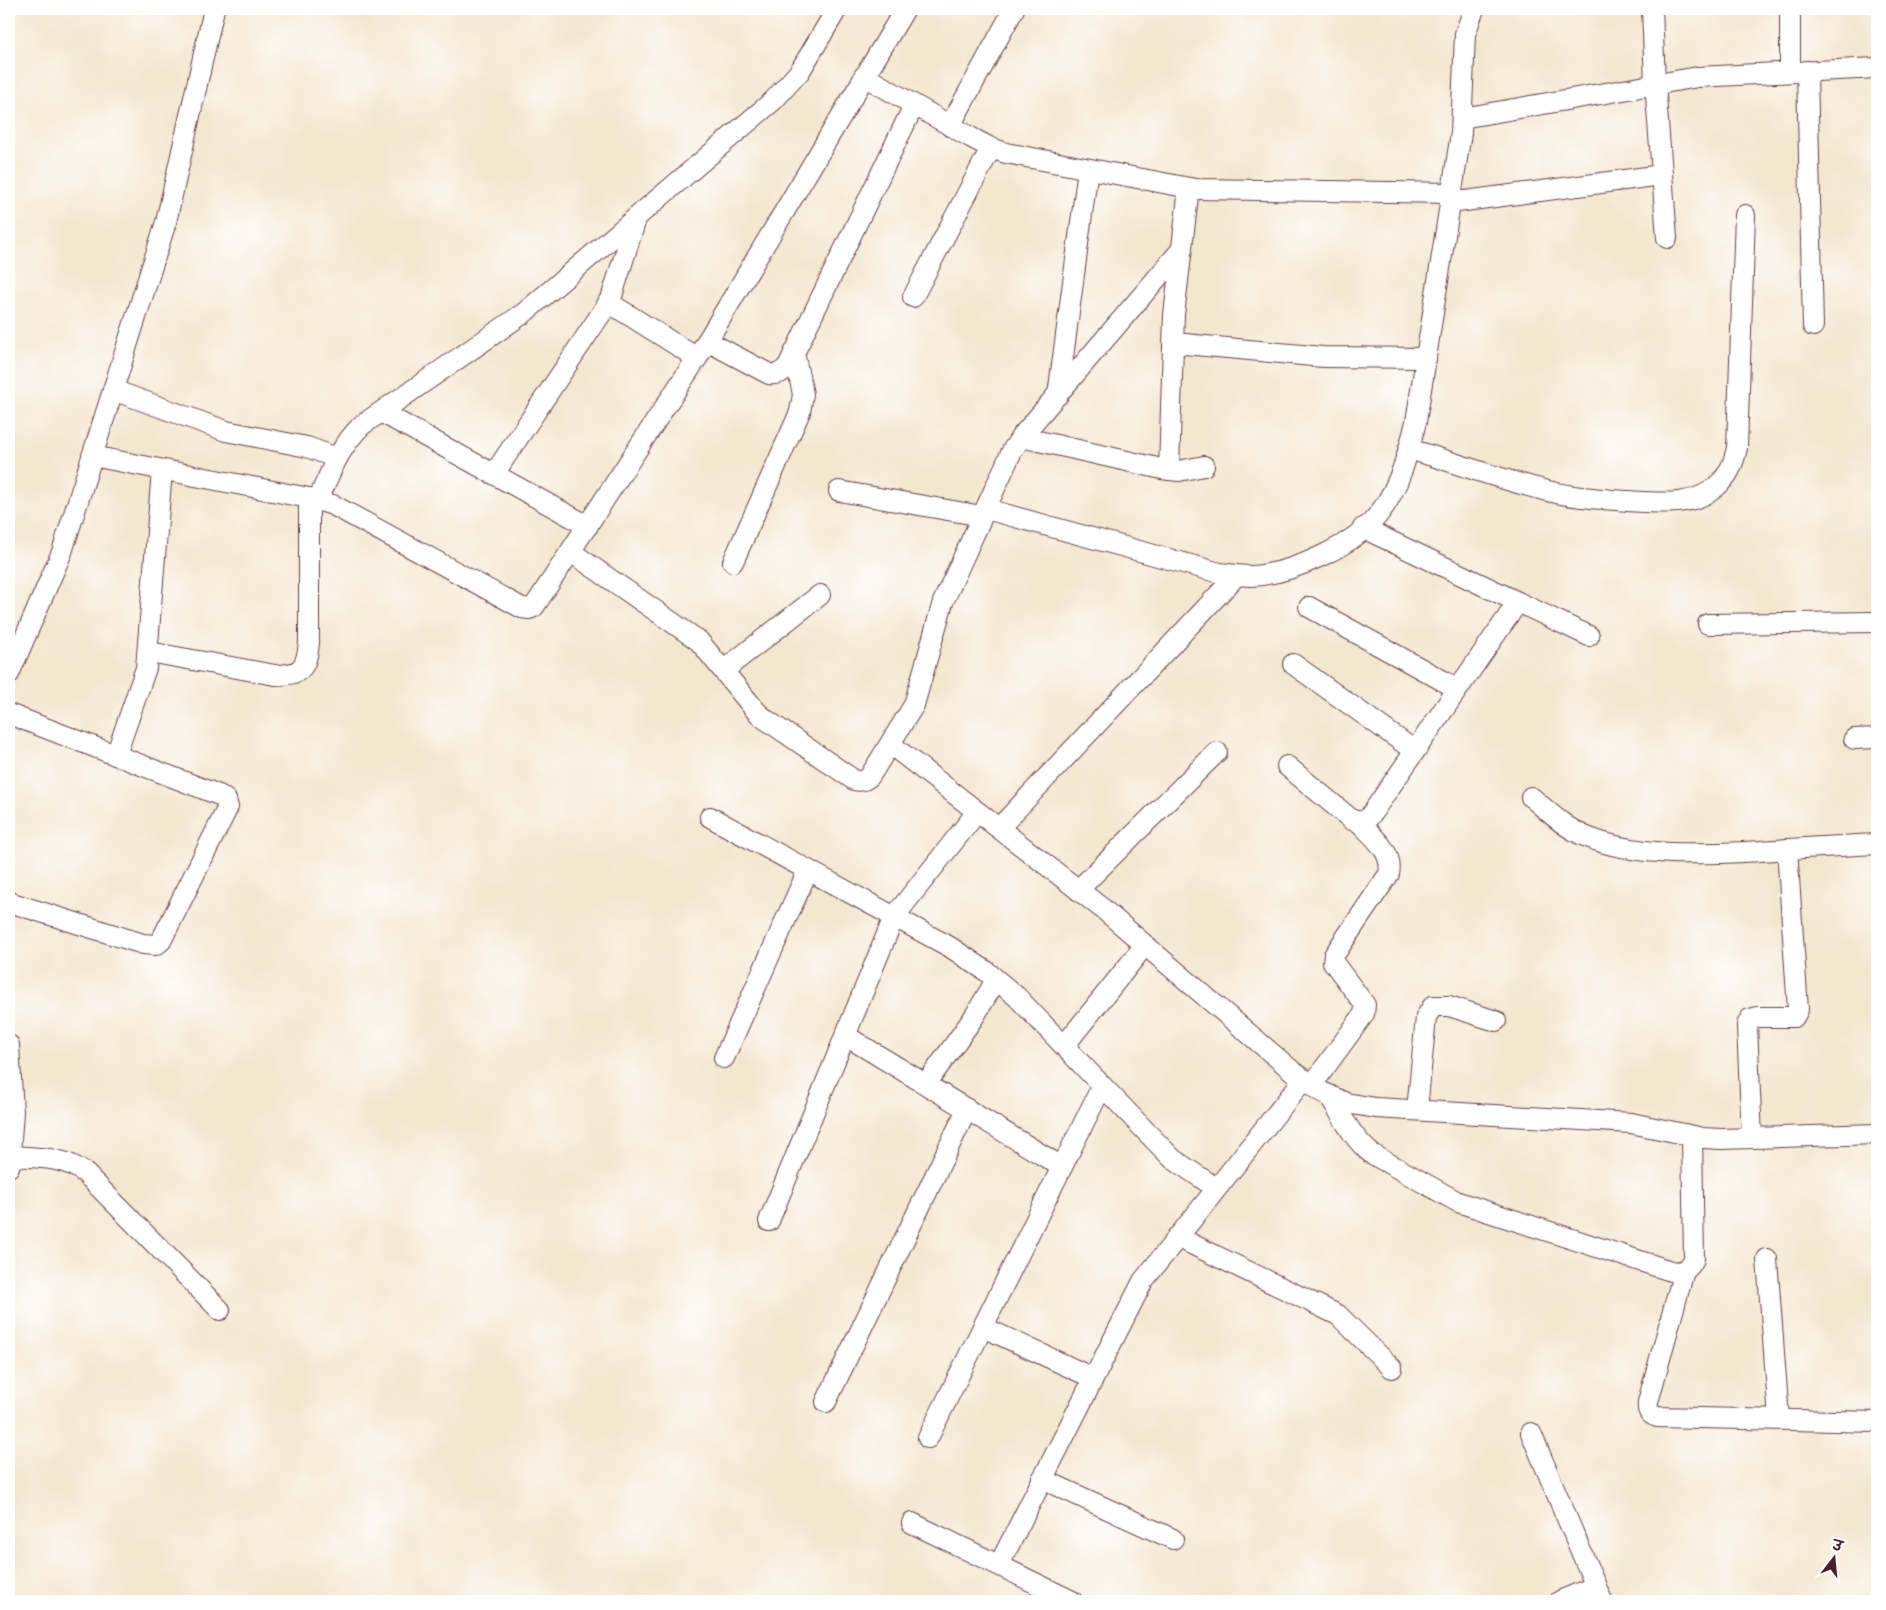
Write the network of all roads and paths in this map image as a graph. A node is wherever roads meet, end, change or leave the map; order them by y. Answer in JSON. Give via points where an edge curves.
{"nodes":[{"id":1,"x":214,"y":9,"type":"edge"},
{"id":2,"x":837,"y":9,"type":"edge"},
{"id":3,"x":905,"y":9,"type":"edge"},
{"id":4,"x":1014,"y":9,"type":"edge"},
{"id":5,"x":1474,"y":9,"type":"edge"},
{"id":6,"x":1652,"y":9,"type":"edge"},
{"id":7,"x":1790,"y":9,"type":"edge"},
{"id":8,"x":1877,"y":68,"type":"edge"},
{"id":9,"x":1799,"y":71,"type":"junction"},
{"id":10,"x":864,"y":76,"type":"junction"},
{"id":11,"x":1655,"y":83,"type":"junction"},
{"id":12,"x":914,"y":105,"type":"junction"},
{"id":13,"x":1462,"y":118,"type":"junction"},
{"id":14,"x":950,"y":126,"type":"junction"},
{"id":15,"x":991,"y":148,"type":"junction"},
{"id":16,"x":1088,"y":169,"type":"junction"},
{"id":17,"x":1662,"y":175,"type":"junction"},
{"id":18,"x":1189,"y":188,"type":"junction"},
{"id":19,"x":1451,"y":198,"type":"junction"},
{"id":20,"x":1745,"y":214,"type":"dead end"},
{"id":21,"x":636,"y":218,"type":"junction"},
{"id":22,"x":1666,"y":238,"type":"dead end"},
{"id":23,"x":1182,"y":250,"type":"junction"},
{"id":24,"x":913,"y":297,"type":"dead end"},
{"id":25,"x":608,"y":302,"type":"junction"},
{"id":26,"x":1813,"y":326,"type":"dead end"},
{"id":27,"x":1174,"y":343,"type":"junction"},
{"id":28,"x":702,"y":350,"type":"junction"},
{"id":29,"x":794,"y":353,"type":"junction"},
{"id":30,"x":1426,"y":358,"type":"junction"},
{"id":31,"x":113,"y":390,"type":"junction"},
{"id":32,"x":1058,"y":395,"type":"junction"},
{"id":33,"x":381,"y":412,"type":"junction"},
{"id":34,"x":1021,"y":438,"type":"junction"},
{"id":35,"x":1410,"y":449,"type":"junction"},
{"id":36,"x":92,"y":456,"type":"junction"},
{"id":37,"x":337,"y":458,"type":"junction"},
{"id":38,"x":1204,"y":466,"type":"dead end"},
{"id":39,"x":162,"y":470,"type":"junction"},
{"id":40,"x":1169,"y":470,"type":"junction"},
{"id":41,"x":494,"y":474,"type":"junction"},
{"id":42,"x":839,"y":490,"type":"dead end"},
{"id":43,"x":313,"y":499,"type":"junction"},
{"id":44,"x":984,"y":512,"type":"junction"},
{"id":45,"x":588,"y":526,"type":"junction"},
{"id":46,"x":1364,"y":528,"type":"junction"},
{"id":47,"x":571,"y":552,"type":"junction"},
{"id":48,"x":733,"y":562,"type":"dead end"},
{"id":49,"x":1237,"y":575,"type":"junction"},
{"id":50,"x":820,"y":595,"type":"dead end"},
{"id":51,"x":1518,"y":602,"type":"junction"},
{"id":52,"x":1309,"y":607,"type":"dead end"},
{"id":53,"x":1877,"y":622,"type":"edge"},
{"id":54,"x":1708,"y":624,"type":"dead end"},
{"id":55,"x":1589,"y":636,"type":"dead end"},
{"id":56,"x":149,"y":652,"type":"junction"},
{"id":57,"x":1293,"y":664,"type":"dead end"},
{"id":58,"x":724,"y":670,"type":"junction"},
{"id":59,"x":9,"y":674,"type":"edge"},
{"id":60,"x":1458,"y":690,"type":"junction"},
{"id":61,"x":9,"y":714,"type":"edge"},
{"id":62,"x":1877,"y":738,"type":"edge"},
{"id":63,"x":1854,"y":739,"type":"dead end"},
{"id":64,"x":890,"y":744,"type":"junction"},
{"id":65,"x":1217,"y":752,"type":"dead end"},
{"id":66,"x":1415,"y":752,"type":"junction"},
{"id":67,"x":116,"y":755,"type":"junction"},
{"id":68,"x":1287,"y":766,"type":"dead end"},
{"id":69,"x":1531,"y":798,"type":"dead end"},
{"id":70,"x":977,"y":812,"type":"junction"},
{"id":71,"x":710,"y":817,"type":"dead end"},
{"id":72,"x":1358,"y":822,"type":"junction"},
{"id":73,"x":999,"y":828,"type":"junction"},
{"id":74,"x":1877,"y":844,"type":"edge"},
{"id":75,"x":1787,"y":849,"type":"junction"},
{"id":76,"x":808,"y":870,"type":"junction"},
{"id":77,"x":1078,"y":890,"type":"junction"},
{"id":78,"x":9,"y":902,"type":"edge"},
{"id":79,"x":894,"y":917,"type":"junction"},
{"id":80,"x":1145,"y":945,"type":"junction"},
{"id":81,"x":996,"y":980,"type":"junction"},
{"id":82,"x":1496,"y":1021,"type":"dead end"},
{"id":83,"x":846,"y":1036,"type":"junction"},
{"id":84,"x":9,"y":1045,"type":"edge"},
{"id":85,"x":1064,"y":1046,"type":"junction"},
{"id":86,"x":724,"y":1058,"type":"dead end"},
{"id":87,"x":10,"y":1081,"type":"edge"},
{"id":88,"x":1308,"y":1082,"type":"junction"},
{"id":89,"x":926,"y":1084,"type":"junction"},
{"id":90,"x":1102,"y":1086,"type":"junction"},
{"id":91,"x":1329,"y":1095,"type":"junction"},
{"id":92,"x":967,"y":1109,"type":"junction"},
{"id":93,"x":1417,"y":1110,"type":"junction"},
{"id":94,"x":1877,"y":1134,"type":"edge"},
{"id":95,"x":1692,"y":1136,"type":"junction"},
{"id":96,"x":1752,"y":1138,"type":"junction"},
{"id":97,"x":9,"y":1161,"type":"edge"},
{"id":98,"x":1062,"y":1167,"type":"junction"},
{"id":99,"x":1216,"y":1188,"type":"junction"},
{"id":100,"x":769,"y":1221,"type":"dead end"},
{"id":101,"x":1177,"y":1237,"type":"junction"},
{"id":102,"x":1767,"y":1259,"type":"dead end"},
{"id":103,"x":1684,"y":1271,"type":"junction"},
{"id":104,"x":220,"y":1310,"type":"dead end"},
{"id":105,"x":983,"y":1327,"type":"junction"},
{"id":106,"x":1392,"y":1368,"type":"dead end"},
{"id":107,"x":1093,"y":1378,"type":"junction"},
{"id":108,"x":826,"y":1402,"type":"dead end"},
{"id":109,"x":1779,"y":1420,"type":"junction"},
{"id":110,"x":1877,"y":1422,"type":"edge"},
{"id":111,"x":1531,"y":1433,"type":"dead end"},
{"id":112,"x":928,"y":1438,"type":"dead end"},
{"id":113,"x":1042,"y":1479,"type":"junction"},
{"id":114,"x":912,"y":1523,"type":"dead end"},
{"id":115,"x":1173,"y":1539,"type":"dead end"},
{"id":116,"x":998,"y":1565,"type":"junction"},
{"id":117,"x":1599,"y":1594,"type":"edge"},
{"id":118,"x":1072,"y":1601,"type":"edge"},
{"id":119,"x":1560,"y":1601,"type":"edge"}],
"edges":[{"from":1,"to":31,"type":"street","via":[[169,210]]},
{"from":2,"to":21,"type":"street","via":[[787,87]]},
{"from":3,"to":10,"type":"street"},
{"from":4,"to":14,"type":"street"},
{"from":5,"to":13,"type":"street","via":[[1465,34]]},
{"from":6,"to":11,"type":"street"},
{"from":7,"to":9,"type":"street"},
{"from":8,"to":9,"type":"street"},
{"from":9,"to":11,"type":"street","via":[[1722,74]]},
{"from":9,"to":26,"type":"street"},
{"from":10,"to":12,"type":"street"},
{"from":10,"to":28,"type":"street"},
{"from":11,"to":13,"type":"street"},
{"from":11,"to":17,"type":"street"},
{"from":12,"to":14,"type":"street"},
{"from":12,"to":29,"type":"street"},
{"from":13,"to":19,"type":"street"},
{"from":14,"to":15,"type":"street"},
{"from":15,"to":16,"type":"street"},
{"from":15,"to":24,"type":"street"},
{"from":16,"to":18,"type":"street"},
{"from":16,"to":32,"type":"street"},
{"from":17,"to":19,"type":"street"},
{"from":17,"to":22,"type":"street"},
{"from":18,"to":19,"type":"street"},
{"from":18,"to":23,"type":"street"},
{"from":19,"to":30,"type":"street"},
{"from":20,"to":35,"type":"street","via":[[1737,448],[1733,466],[1714,488],[1684,501],[1665,503],[1575,496],[1528,486]]},
{"from":21,"to":25,"type":"street"},
{"from":21,"to":33,"type":"street","via":[[524,314]]},
{"from":23,"to":27,"type":"street"},
{"from":23,"to":32,"type":"street"},
{"from":25,"to":28,"type":"street"},
{"from":25,"to":41,"type":"street"},
{"from":27,"to":30,"type":"street","via":[[1323,357]]},
{"from":27,"to":40,"type":"street"},
{"from":28,"to":29,"type":"street","via":[[776,375],[788,366]]},
{"from":28,"to":45,"type":"street"},
{"from":29,"to":48,"type":"street","via":[[803,394],[800,412]]},
{"from":30,"to":35,"type":"street"},
{"from":31,"to":36,"type":"street"},
{"from":31,"to":37,"type":"street","via":[[226,431],[307,447]]},
{"from":32,"to":34,"type":"street"},
{"from":33,"to":37,"type":"street","via":[[350,436]]},
{"from":33,"to":41,"type":"street"},
{"from":34,"to":40,"type":"street"},
{"from":34,"to":44,"type":"street"},
{"from":35,"to":46,"type":"street","via":[[1380,512]]},
{"from":36,"to":39,"type":"street"},
{"from":36,"to":59,"type":"street","via":[[62,552]]},
{"from":37,"to":43,"type":"street"},
{"from":38,"to":40,"type":"street"},
{"from":39,"to":43,"type":"street"},
{"from":39,"to":56,"type":"street"},
{"from":41,"to":45,"type":"street"},
{"from":42,"to":44,"type":"street"},
{"from":43,"to":47,"type":"street","via":[[346,511],[522,608],[529,609],[538,603]]},
{"from":43,"to":56,"type":"street","via":[[309,643],[307,659],[301,670],[289,675],[274,675]]},
{"from":44,"to":49,"type":"street"},
{"from":44,"to":64,"type":"street","via":[[943,602],[914,705]]},
{"from":45,"to":47,"type":"street"},
{"from":46,"to":49,"type":"street","via":[[1317,559],[1286,569],[1251,576]]},
{"from":46,"to":51,"type":"street"},
{"from":47,"to":58,"type":"street","via":[[699,641]]},
{"from":49,"to":73,"type":"street"},
{"from":50,"to":58,"type":"street"},
{"from":51,"to":55,"type":"street"},
{"from":51,"to":60,"type":"street"},
{"from":52,"to":60,"type":"street"},
{"from":53,"to":54,"type":"street"},
{"from":56,"to":67,"type":"street","via":[[143,681]]},
{"from":57,"to":66,"type":"street"},
{"from":58,"to":64,"type":"street","via":[[765,719],[854,780],[859,782],[870,776]]},
{"from":60,"to":66,"type":"street"},
{"from":61,"to":67,"type":"street"},
{"from":62,"to":63,"type":"street"},
{"from":64,"to":70,"type":"street"},
{"from":65,"to":77,"type":"street"},
{"from":66,"to":72,"type":"street","via":[[1370,816]]},
{"from":67,"to":78,"type":"street","via":[[219,795],[226,800],[228,807],[161,941],[156,945],[144,944]]},
{"from":68,"to":72,"type":"street"},
{"from":69,"to":75,"type":"street","via":[[1566,826],[1610,846],[1647,851],[1714,853]]},
{"from":70,"to":73,"type":"street"},
{"from":70,"to":79,"type":"street"},
{"from":71,"to":76,"type":"street"},
{"from":72,"to":88,"type":"street","via":[[1388,854],[1391,864],[1389,874],[1334,955],[1333,962],[1365,1005],[1364,1014]]},
{"from":73,"to":77,"type":"street"},
{"from":74,"to":75,"type":"street"},
{"from":75,"to":96,"type":"street","via":[[1798,1010],[1794,1017],[1758,1017],[1750,1019],[1746,1025]]},
{"from":76,"to":79,"type":"street"},
{"from":76,"to":86,"type":"street"},
{"from":77,"to":80,"type":"street"},
{"from":79,"to":81,"type":"street","via":[[950,947]]},
{"from":79,"to":83,"type":"street"},
{"from":80,"to":85,"type":"street"},
{"from":80,"to":88,"type":"street"},
{"from":81,"to":85,"type":"street"},
{"from":81,"to":89,"type":"street"},
{"from":82,"to":93,"type":"street","via":[[1449,1006],[1433,1006],[1426,1016]]},
{"from":83,"to":89,"type":"street"},
{"from":83,"to":100,"type":"street"},
{"from":84,"to":87,"type":"street"},
{"from":85,"to":90,"type":"street"},
{"from":87,"to":97,"type":"street","via":[[13,1112]]},
{"from":88,"to":91,"type":"street"},
{"from":88,"to":99,"type":"street"},
{"from":89,"to":92,"type":"street"},
{"from":90,"to":98,"type":"street"},
{"from":90,"to":99,"type":"street","via":[[1173,1159]]},
{"from":91,"to":93,"type":"street","via":[[1346,1103]]},
{"from":91,"to":103,"type":"street","via":[[1356,1138],[1372,1154],[1458,1202],[1674,1272]]},
{"from":92,"to":98,"type":"street"},
{"from":92,"to":108,"type":"street"},
{"from":93,"to":95,"type":"street","via":[[1630,1123]]},
{"from":94,"to":96,"type":"street"},
{"from":95,"to":96,"type":"street"},
{"from":95,"to":103,"type":"street","via":[[1694,1259]]},
{"from":97,"to":104,"type":"street","via":[[57,1159],[76,1166]]},
{"from":98,"to":105,"type":"street"},
{"from":99,"to":101,"type":"street"},
{"from":101,"to":106,"type":"street","via":[[1338,1315]]},
{"from":101,"to":107,"type":"street","via":[[1143,1281]]},
{"from":102,"to":109,"type":"street"},
{"from":103,"to":109,"type":"street","via":[[1648,1410],[1651,1415]]},
{"from":105,"to":107,"type":"street"},
{"from":105,"to":112,"type":"street"},
{"from":107,"to":113,"type":"street"},
{"from":109,"to":110,"type":"street"},
{"from":111,"to":117,"type":"street"},
{"from":113,"to":115,"type":"street"},
{"from":113,"to":116,"type":"street"},
{"from":114,"to":116,"type":"street"},
{"from":116,"to":118,"type":"street"},
{"from":117,"to":119,"type":"street"}]}
